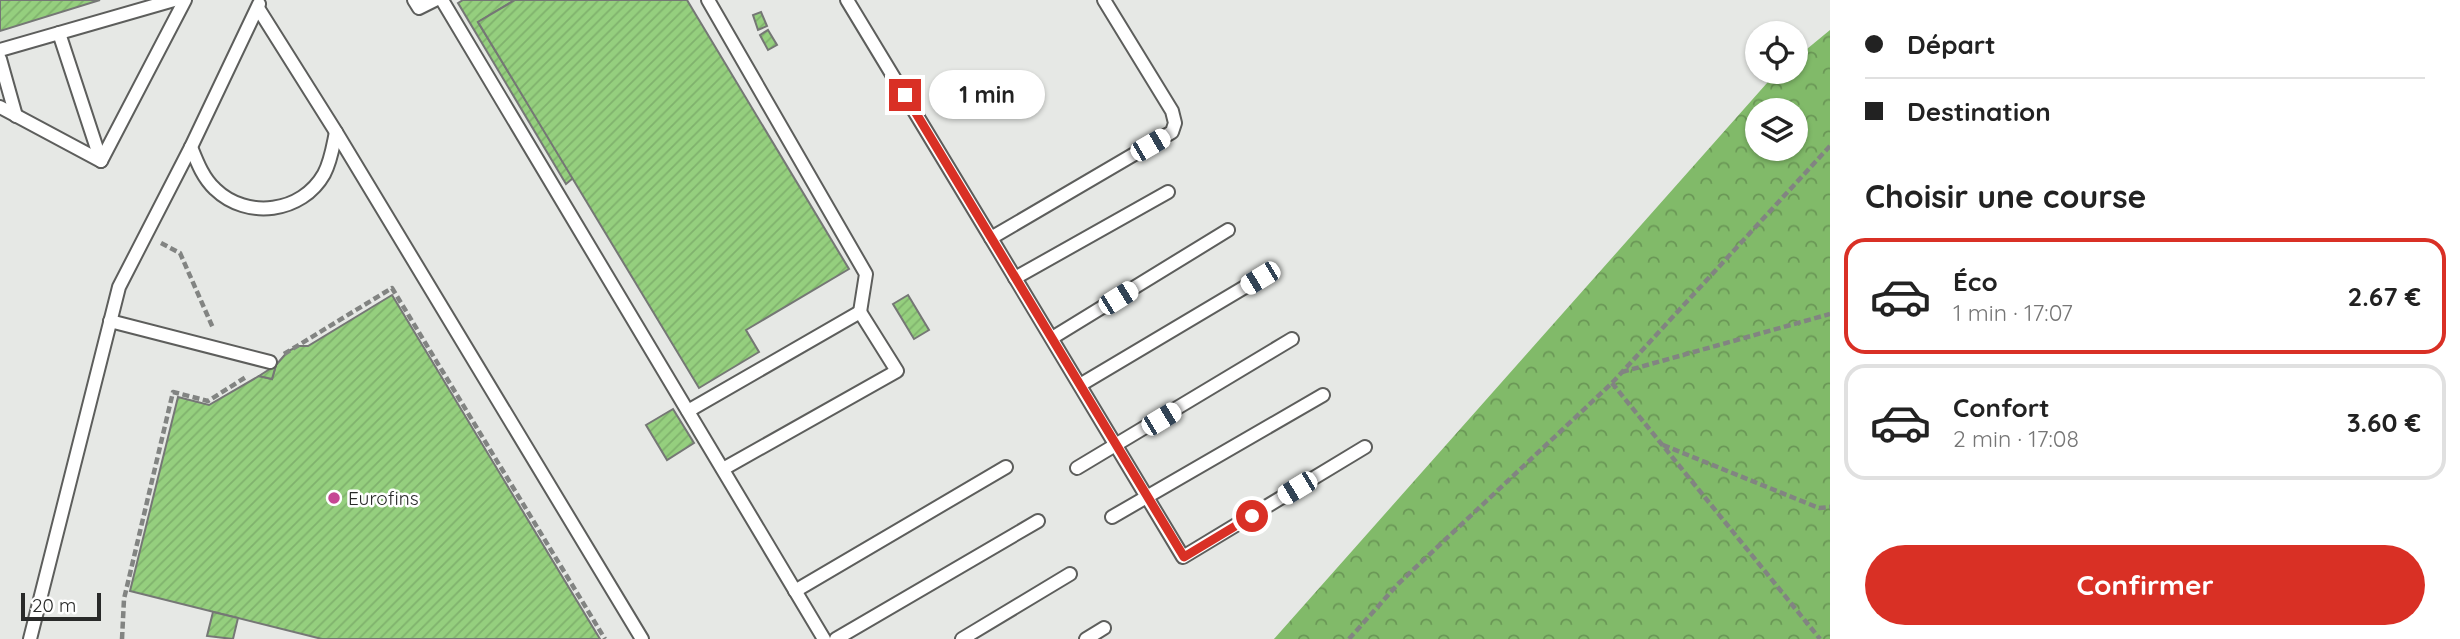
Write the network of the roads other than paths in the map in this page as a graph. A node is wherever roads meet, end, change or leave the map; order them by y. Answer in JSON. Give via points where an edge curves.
{"nodes":[{"id":1,"x":174,"y":0,"type":"edge"},
{"id":2,"x":186,"y":0,"type":"edge"},
{"id":3,"x":414,"y":0,"type":"edge"},
{"id":4,"x":435,"y":0,"type":"edge"},
{"id":5,"x":442,"y":0,"type":"edge"},
{"id":6,"x":708,"y":0,"type":"edge"},
{"id":7,"x":847,"y":0,"type":"edge"},
{"id":8,"x":1104,"y":0,"type":"edge"},
{"id":9,"x":259,"y":4,"type":"edge"},
{"id":10,"x":59,"y":33,"type":"junction"},
{"id":11,"x":0,"y":50,"type":"edge"},
{"id":12,"x":0,"y":59,"type":"edge"},
{"id":13,"x":0,"y":107,"type":"edge"},
{"id":14,"x":16,"y":116,"type":"junction"},
{"id":15,"x":336,"y":132,"type":"junction"},
{"id":16,"x":191,"y":147,"type":"junction"},
{"id":17,"x":101,"y":161,"type":"junction"},
{"id":18,"x":1168,"y":192,"type":"dead end"},
{"id":19,"x":1228,"y":230,"type":"dead end"},
{"id":20,"x":991,"y":238,"type":"junction"},
{"id":21,"x":1015,"y":278,"type":"junction"},
{"id":22,"x":1260,"y":278,"type":"dead end"},
{"id":23,"x":860,"y":312,"type":"junction"},
{"id":24,"x":110,"y":321,"type":"junction"},
{"id":25,"x":1052,"y":338,"type":"junction"},
{"id":26,"x":1292,"y":340,"type":"dead end"},
{"id":27,"x":270,"y":362,"type":"road end"},
{"id":28,"x":1080,"y":385,"type":"junction"},
{"id":29,"x":1323,"y":396,"type":"dead end"},
{"id":30,"x":688,"y":411,"type":"junction"},
{"id":31,"x":1117,"y":446,"type":"junction"},
{"id":32,"x":1365,"y":447,"type":"dead end"},
{"id":33,"x":1006,"y":467,"type":"dead end"},
{"id":34,"x":1077,"y":468,"type":"dead end"},
{"id":35,"x":723,"y":469,"type":"junction"},
{"id":36,"x":1147,"y":496,"type":"junction"},
{"id":37,"x":1112,"y":517,"type":"dead end"},
{"id":38,"x":1038,"y":520,"type":"dead end"},
{"id":39,"x":1070,"y":574,"type":"dead end"},
{"id":40,"x":795,"y":591,"type":"junction"},
{"id":41,"x":1104,"y":628,"type":"dead end"},
{"id":42,"x":30,"y":639,"type":"edge"},
{"id":43,"x":642,"y":639,"type":"edge"},
{"id":44,"x":824,"y":639,"type":"edge"},
{"id":45,"x":836,"y":639,"type":"edge"},
{"id":46,"x":962,"y":639,"type":"edge"},
{"id":47,"x":1086,"y":639,"type":"edge"}],
"edges":[{"from":1,"to":10,"type":"lane"},
{"from":2,"to":17,"type":"lane"},
{"from":3,"to":4,"type":"lane","via":[[419,8]]},
{"from":5,"to":30,"type":"lane"},
{"from":6,"to":23,"type":"lane","via":[[866,274]]},
{"from":7,"to":20,"type":"lane"},
{"from":8,"to":20,"type":"lane","via":[[1172,111],[1172,132]]},
{"from":9,"to":15,"type":"lane"},
{"from":9,"to":16,"type":"lane"},
{"from":10,"to":11,"type":"lane"},
{"from":10,"to":17,"type":"lane"},
{"from":12,"to":14,"type":"lane"},
{"from":13,"to":14,"type":"lane"},
{"from":14,"to":17,"type":"lane"},
{"from":15,"to":16,"type":"lane","via":[[329,162],[310,192],[276,208],[257,209],[229,200],[207,181]]},
{"from":15,"to":43,"type":"lane"},
{"from":16,"to":24,"type":"lane","via":[[119,287]]},
{"from":18,"to":21,"type":"lane"},
{"from":19,"to":25,"type":"lane"},
{"from":20,"to":21,"type":"lane"},
{"from":21,"to":25,"type":"lane"},
{"from":22,"to":28,"type":"lane"},
{"from":23,"to":30,"type":"lane"},
{"from":23,"to":35,"type":"lane","via":[[897,372]]},
{"from":24,"to":27,"type":"lane"},
{"from":24,"to":42,"type":"lane"},
{"from":25,"to":28,"type":"lane"},
{"from":26,"to":31,"type":"lane"},
{"from":28,"to":31,"type":"lane"},
{"from":29,"to":36,"type":"lane"},
{"from":30,"to":35,"type":"lane"},
{"from":31,"to":34,"type":"lane"},
{"from":31,"to":36,"type":"lane"},
{"from":32,"to":36,"type":"lane","via":[[1184,557]]},
{"from":33,"to":40,"type":"lane"},
{"from":35,"to":40,"type":"lane"},
{"from":36,"to":37,"type":"lane"},
{"from":38,"to":45,"type":"lane"},
{"from":39,"to":46,"type":"lane"},
{"from":40,"to":44,"type":"lane"},
{"from":41,"to":47,"type":"lane"}]}
